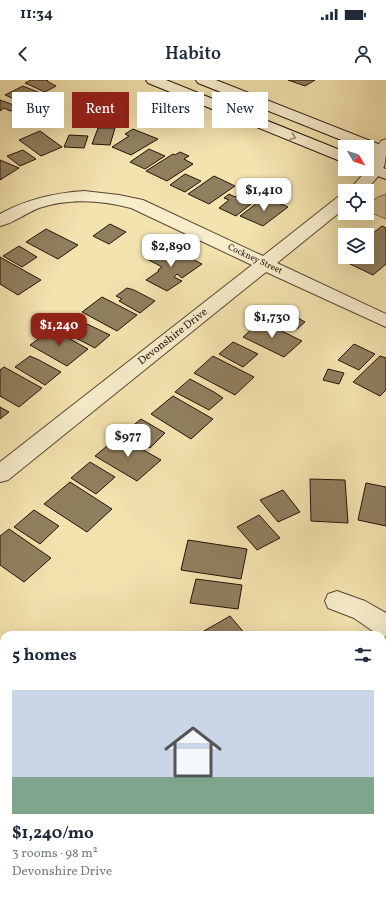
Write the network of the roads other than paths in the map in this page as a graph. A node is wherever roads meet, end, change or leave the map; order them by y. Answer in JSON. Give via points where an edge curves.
{"nodes":[{"id":1,"x":154,"y":80,"type":"edge"},
{"id":2,"x":203,"y":80,"type":"edge"},
{"id":3,"x":385,"y":149,"type":"edge"},
{"id":4,"x":338,"y":155,"type":"edge"},
{"id":5,"x":376,"y":170,"type":"edge"},
{"id":6,"x":363,"y":184,"type":"edge"},
{"id":7,"x":338,"y":206,"type":"edge"},
{"id":8,"x":0,"y":220,"type":"edge"},
{"id":9,"x":265,"y":264,"type":"junction"},
{"id":10,"x":386,"y":321,"type":"edge"},
{"id":11,"x":0,"y":474,"type":"edge"},
{"id":12,"x":338,"y":601,"type":"dead end"},
{"id":13,"x":386,"y":627,"type":"edge"}],
"edges":[{"from":1,"to":4,"type":"street","one_way":true},
{"from":2,"to":3,"type":"street"},
{"from":3,"to":5,"type":"street"},
{"from":5,"to":6,"type":"street"},
{"from":7,"to":9,"type":"street","name":"Devonshire Drive"},
{"from":8,"to":9,"type":"street","name":"Cockney Street","via":[[75,187],[137,204]]},
{"from":9,"to":10,"type":"street","name":"Cockney Street"},
{"from":9,"to":11,"type":"street","name":"Devonshire Drive"},
{"from":12,"to":13,"type":"street","via":[[352,605],[376,618]]}]}
